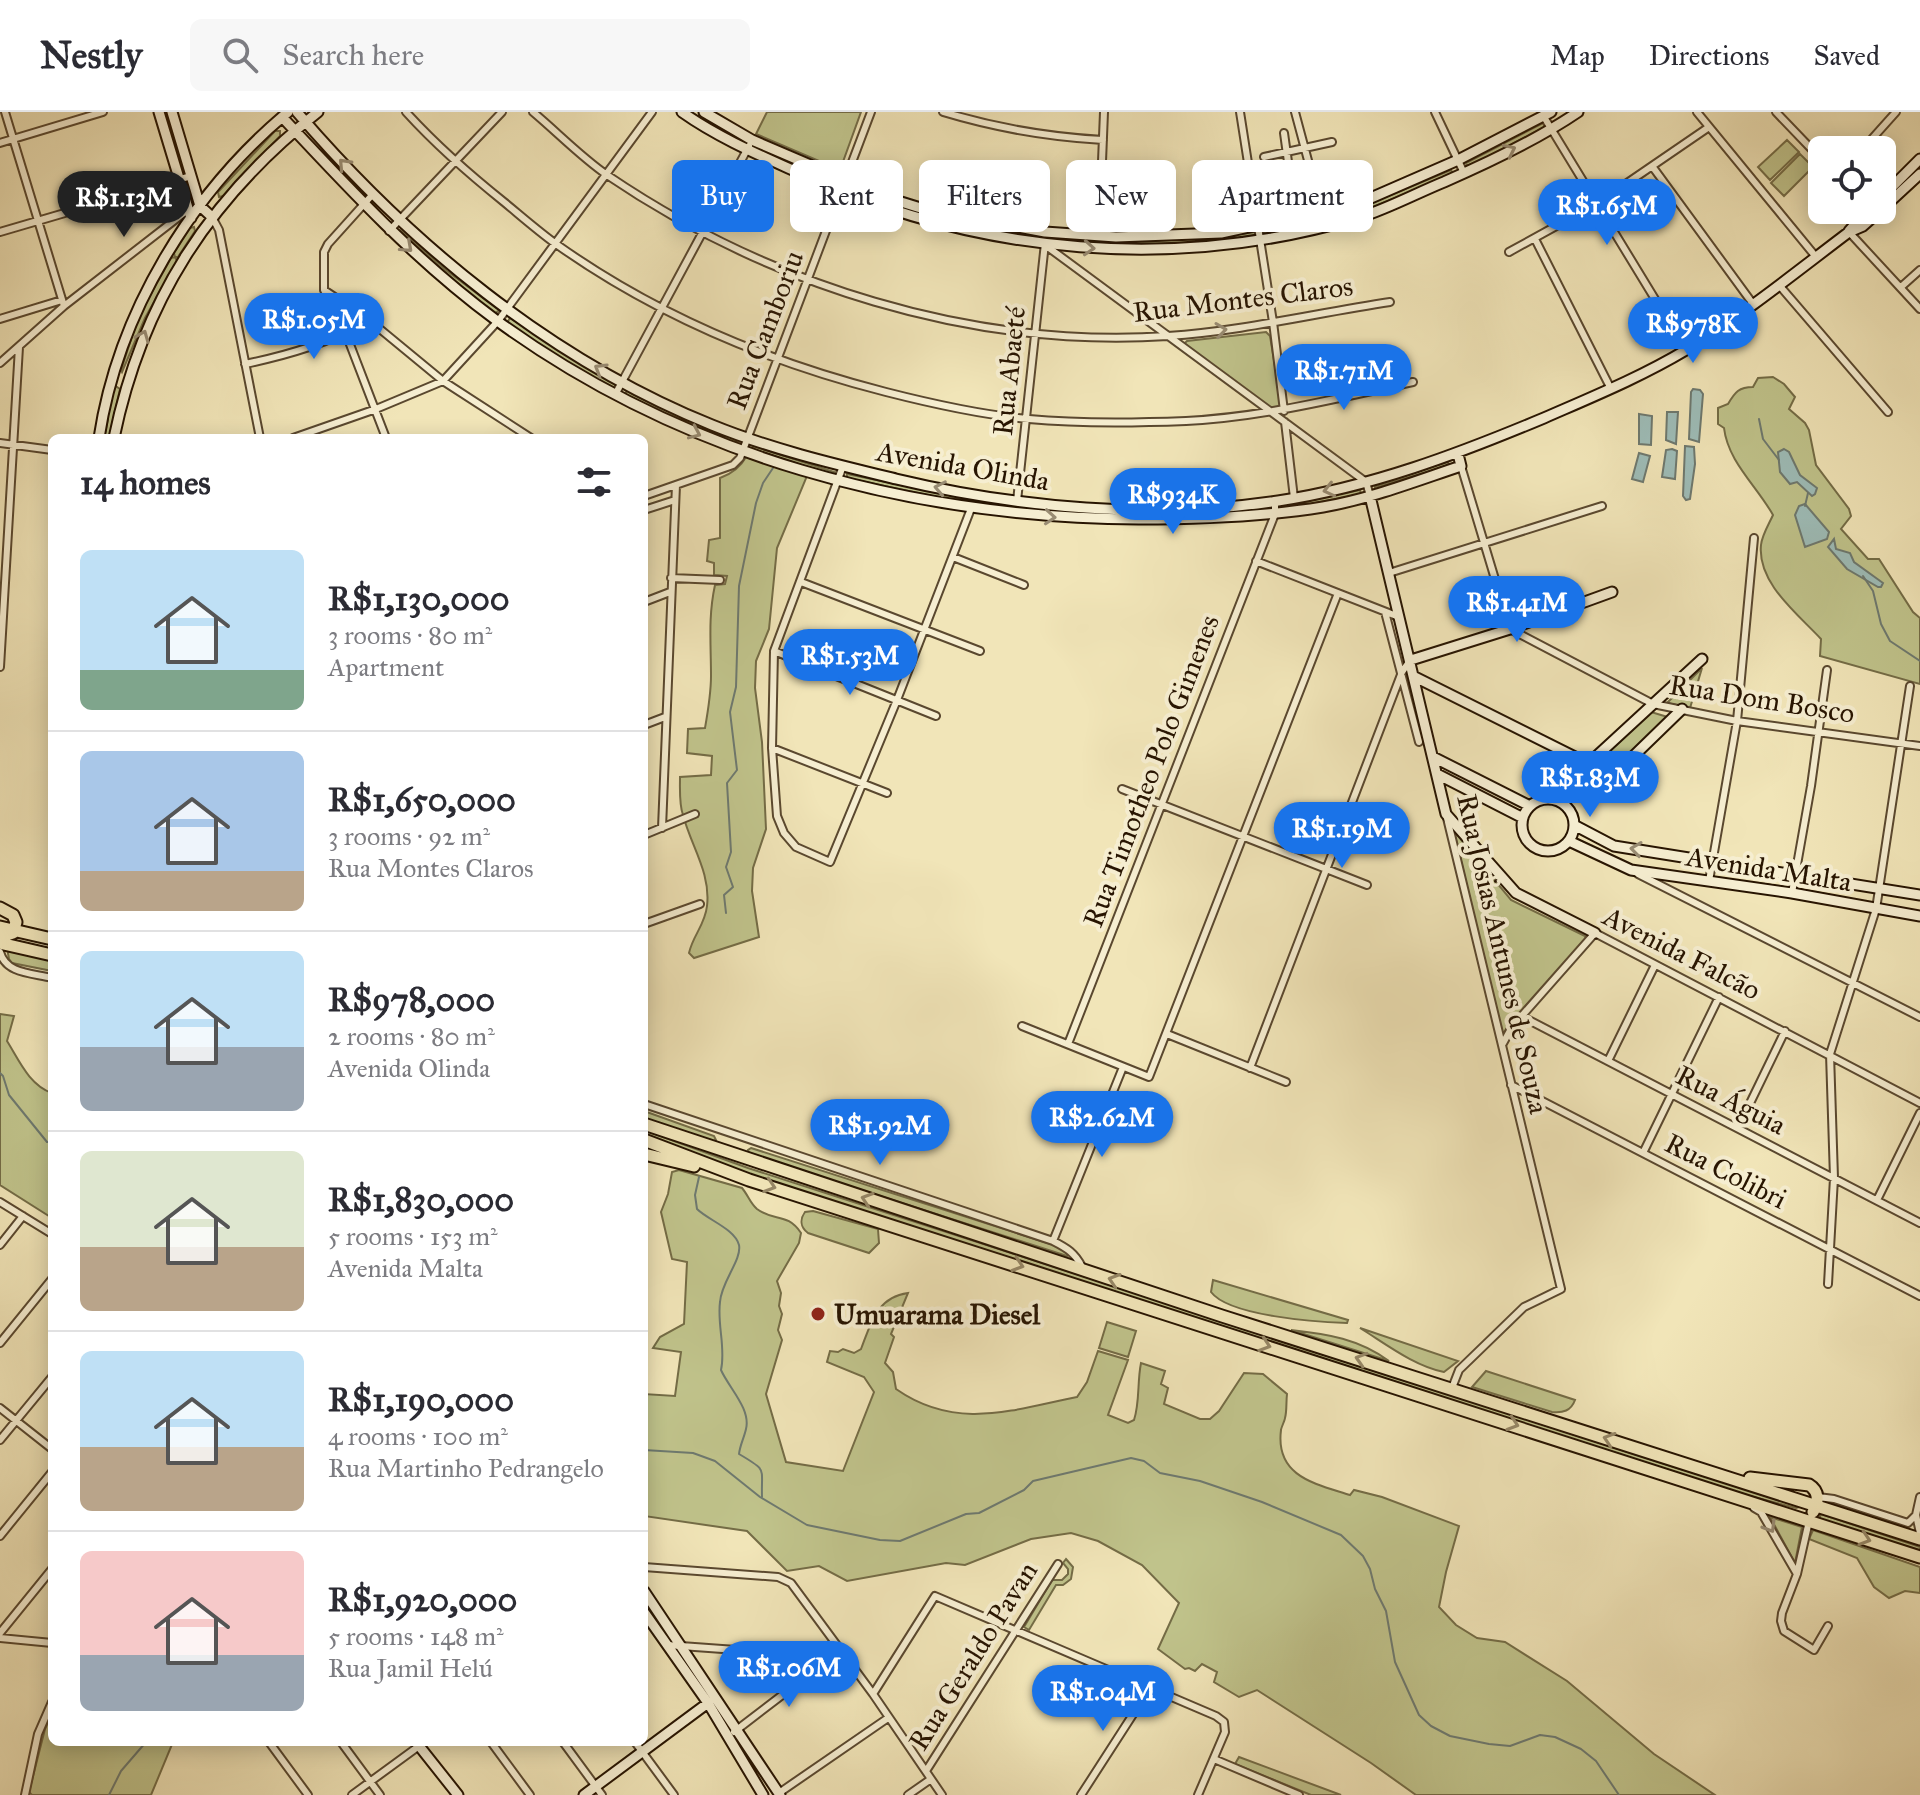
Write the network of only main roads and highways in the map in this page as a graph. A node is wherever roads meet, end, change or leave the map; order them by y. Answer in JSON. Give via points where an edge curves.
{"nodes":[{"id":1,"x":0,"y":908,"type":"edge"},
{"id":2,"x":0,"y":927,"type":"edge"},
{"id":3,"x":48,"y":939,"type":"edge"},
{"id":4,"x":4,"y":941,"type":"edge"},
{"id":5,"x":48,"y":954,"type":"edge"},
{"id":6,"x":648,"y":1125,"type":"edge"},
{"id":7,"x":648,"y":1142,"type":"edge"},
{"id":8,"x":648,"y":1156,"type":"edge"},
{"id":9,"x":735,"y":1175,"type":"junction"},
{"id":10,"x":1641,"y":1450,"type":"junction"},
{"id":11,"x":1814,"y":1509,"type":"junction"},
{"id":12,"x":1920,"y":1539,"type":"edge"},
{"id":13,"x":1920,"y":1557,"type":"edge"}],
"edges":[{"from":1,"to":4,"type":"highway","via":[[13,915]]},
{"from":2,"to":4,"type":"highway"},
{"from":3,"to":4,"type":"highway"},
{"from":4,"to":5,"type":"highway"},
{"from":10,"to":6,"type":"highway","one_way":true},
{"from":7,"to":9,"type":"highway"},
{"from":8,"to":9,"type":"highway"},
{"from":9,"to":11,"type":"highway","one_way":true,"via":[[1729,1494],[1808,1513]]},
{"from":10,"to":11,"type":"highway"},
{"from":10,"to":11,"type":"highway","via":[[1762,1481],[1809,1485],[1814,1488]]},
{"from":11,"to":12,"type":"highway"},
{"from":11,"to":13,"type":"highway","one_way":true}]}
